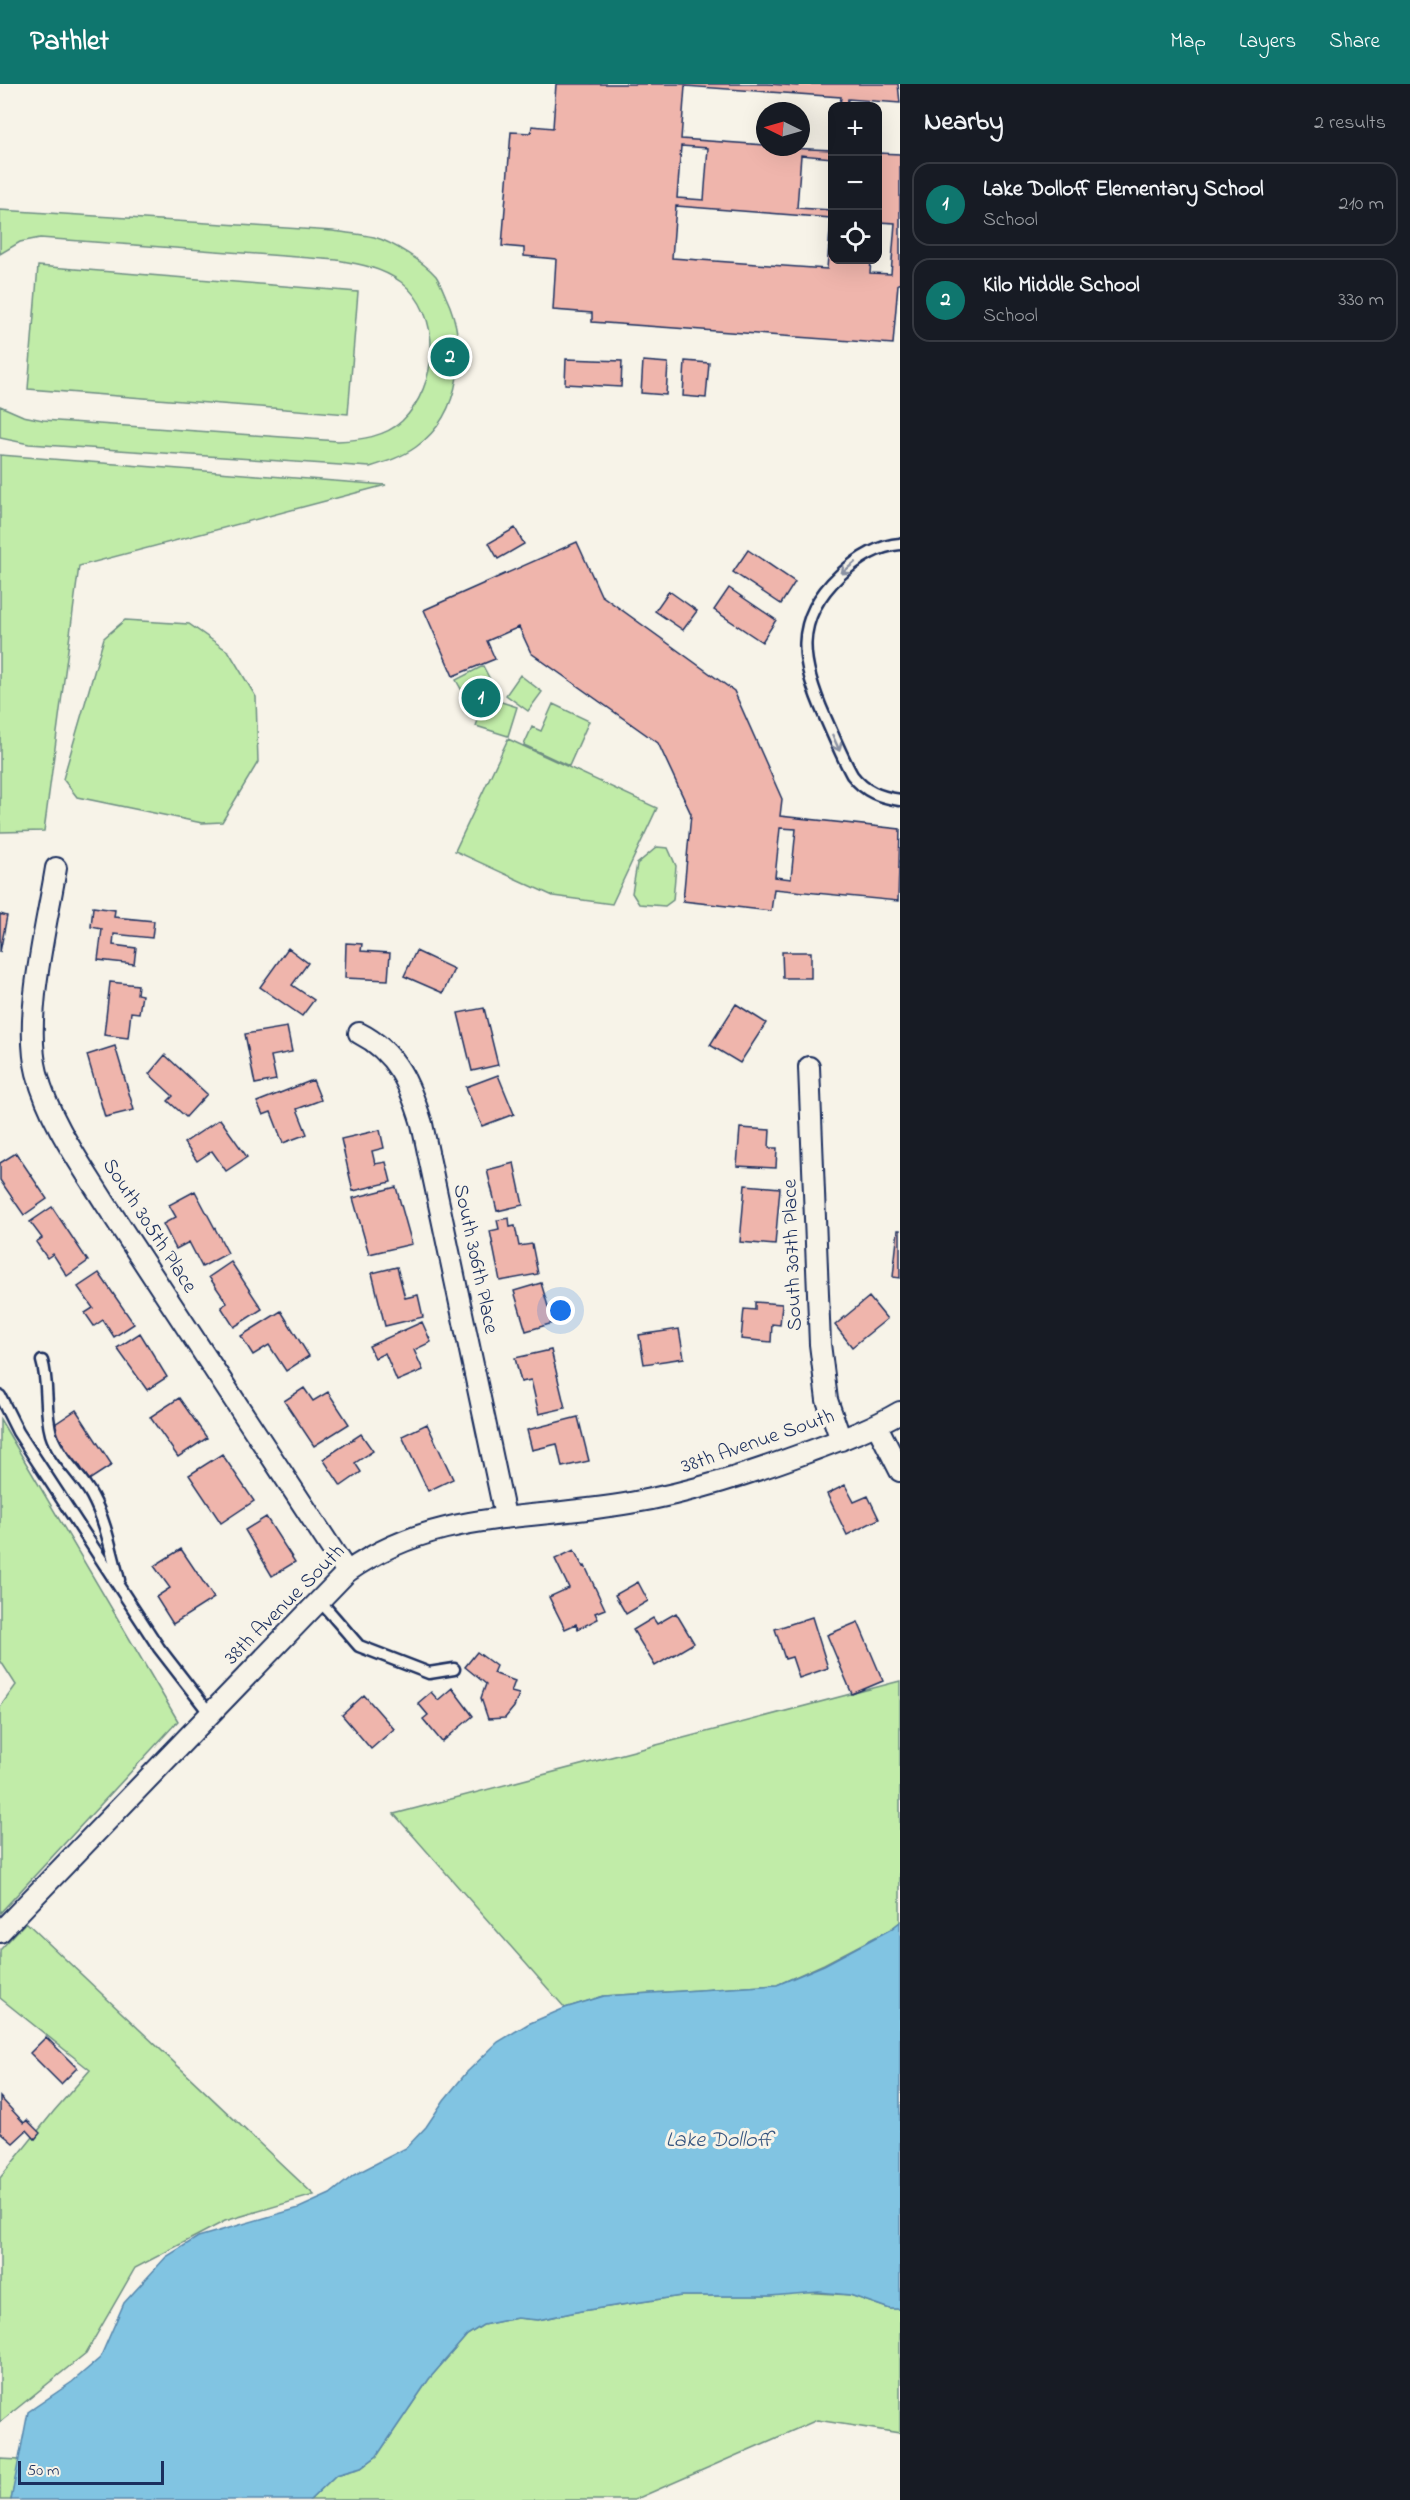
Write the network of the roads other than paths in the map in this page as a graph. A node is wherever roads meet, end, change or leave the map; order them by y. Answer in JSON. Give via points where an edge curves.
{"nodes":[{"id":1,"x":900,"y":544,"type":"edge"},
{"id":2,"x":900,"y":800,"type":"edge"},
{"id":3,"x":56,"y":868,"type":"dead end"},
{"id":4,"x":359,"y":1033,"type":"dead end"},
{"id":5,"x":809,"y":1066,"type":"dead end"},
{"id":6,"x":42,"y":1361,"type":"dead end"},
{"id":7,"x":0,"y":1396,"type":"edge"},
{"id":8,"x":900,"y":1412,"type":"edge"},
{"id":9,"x":877,"y":1426,"type":"junction"},
{"id":10,"x":841,"y":1440,"type":"junction"},
{"id":11,"x":900,"y":1471,"type":"edge"},
{"id":12,"x":505,"y":1516,"type":"junction"},
{"id":13,"x":347,"y":1572,"type":"junction"},
{"id":14,"x":122,"y":1592,"type":"junction"},
{"id":15,"x":320,"y":1601,"type":"junction"},
{"id":16,"x":454,"y":1669,"type":"dead end"},
{"id":17,"x":210,"y":1714,"type":"junction"},
{"id":18,"x":0,"y":1932,"type":"edge"}],
"edges":[{"from":1,"to":2,"type":"lane","one_way":true,"via":[[861,558],[826,589],[812,613],[805,645],[811,685],[852,775],[871,793]]},
{"from":3,"to":13,"type":"street","name":"South 305th Place","via":[[33,1034],[37,1073],[51,1109],[105,1203]]},
{"from":4,"to":12,"type":"street","name":"South 306th Place","via":[[394,1059],[410,1085],[422,1124]]},
{"from":5,"to":10,"type":"street","name":"South 307th Place","via":[[820,1344],[827,1400]]},
{"from":6,"to":14,"type":"lane","via":[[52,1436],[102,1517]]},
{"from":7,"to":14,"type":"lane","via":[[18,1432]]},
{"from":8,"to":9,"type":"street","name":"38th Avenue South"},
{"from":9,"to":10,"type":"street","name":"38th Avenue South"},
{"from":9,"to":11,"type":"street"},
{"from":10,"to":12,"type":"street","name":"38th Avenue South","via":[[736,1479],[678,1494],[628,1504]]},
{"from":12,"to":13,"type":"street","name":"38th Avenue South","via":[[404,1540]]},
{"from":13,"to":15,"type":"street","name":"38th Avenue South"},
{"from":14,"to":17,"type":"lane"},
{"from":15,"to":16,"type":"lane","via":[[360,1646],[429,1672]]},
{"from":15,"to":17,"type":"street","name":"38th Avenue South"},
{"from":17,"to":18,"type":"street","name":"38th Avenue South"}]}
